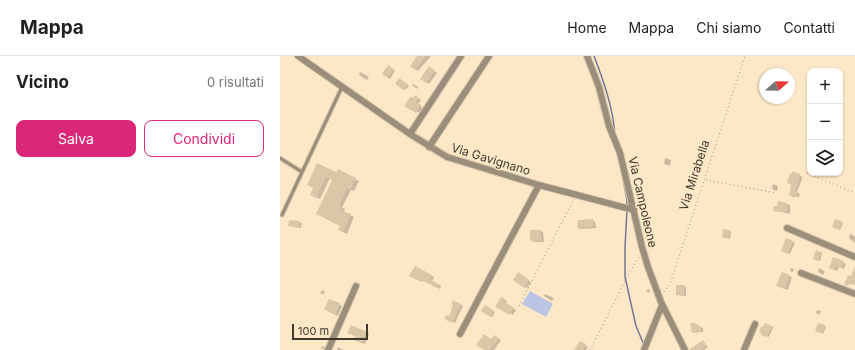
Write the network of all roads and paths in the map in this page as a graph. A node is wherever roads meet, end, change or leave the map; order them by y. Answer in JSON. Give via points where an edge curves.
{"nodes":[{"id":1,"x":298,"y":56,"type":"edge"},
{"id":2,"x":461,"y":56,"type":"edge"},
{"id":3,"x":489,"y":56,"type":"edge"},
{"id":4,"x":588,"y":56,"type":"edge"},
{"id":5,"x":745,"y":56,"type":"edge"},
{"id":6,"x":308,"y":59,"type":"edge"},
{"id":7,"x":342,"y":87,"type":"junction"},
{"id":8,"x":410,"y":134,"type":"junction"},
{"id":9,"x":429,"y":147,"type":"junction"},
{"id":10,"x":280,"y":158,"type":"edge"},
{"id":11,"x":302,"y":172,"type":"junction"},
{"id":12,"x":814,"y":176,"type":"edge"},
{"id":13,"x":704,"y":180,"type":"junction"},
{"id":14,"x":539,"y":185,"type":"junction"},
{"id":15,"x":776,"y":193,"type":"dead end"},
{"id":16,"x":855,"y":193,"type":"edge"},
{"id":17,"x":577,"y":195,"type":"junction"},
{"id":18,"x":634,"y":210,"type":"junction"},
{"id":19,"x":282,"y":215,"type":"dead end"},
{"id":20,"x":787,"y":228,"type":"dead end"},
{"id":21,"x":643,"y":251,"type":"junction"},
{"id":22,"x":855,"y":257,"type":"edge"},
{"id":23,"x":801,"y":272,"type":"dead end"},
{"id":24,"x":356,"y":286,"type":"dead end"},
{"id":25,"x":855,"y":294,"type":"edge"},
{"id":26,"x":658,"y":296,"type":"junction"},
{"id":27,"x":662,"y":305,"type":"junction"},
{"id":28,"x":519,"y":306,"type":"dead end"},
{"id":29,"x":755,"y":324,"type":"dead end"},
{"id":30,"x":460,"y":334,"type":"dead end"},
{"id":31,"x":645,"y":347,"type":"edge"},
{"id":32,"x":328,"y":350,"type":"edge"},
{"id":33,"x":590,"y":350,"type":"edge"},
{"id":34,"x":685,"y":350,"type":"edge"},
{"id":35,"x":744,"y":350,"type":"edge"}],
"edges":[{"from":1,"to":6,"type":"street","name":"Via Gavignano"},
{"from":2,"to":8,"type":"street"},
{"from":3,"to":9,"type":"street"},
{"from":4,"to":18,"type":"street","name":"Via Campoleone","via":[[606,119],[618,148]]},
{"from":5,"to":13,"type":"path","name":"Via Mirabella"},
{"from":6,"to":7,"type":"street","name":"Via Gavignano"},
{"from":7,"to":8,"type":"street","name":"Via Gavignano"},
{"from":7,"to":11,"type":"lane"},
{"from":8,"to":9,"type":"street","name":"Via Gavignano"},
{"from":9,"to":14,"type":"street","name":"Via Gavignano","via":[[454,160]]},
{"from":10,"to":11,"type":"lane"},
{"from":11,"to":19,"type":"lane"},
{"from":12,"to":16,"type":"path"},
{"from":13,"to":15,"type":"path"},
{"from":13,"to":26,"type":"path","name":"Via Mirabella","via":[[670,284],[665,292]]},
{"from":14,"to":17,"type":"street","name":"Via Gavignano"},
{"from":14,"to":30,"type":"street"},
{"from":17,"to":18,"type":"street","name":"Via Gavignano"},
{"from":17,"to":28,"type":"path"},
{"from":18,"to":21,"type":"street","name":"Via Campoleone"},
{"from":20,"to":22,"type":"street"},
{"from":21,"to":26,"type":"street","name":"Via Campoleone"},
{"from":21,"to":33,"type":"path","via":[[624,282]]},
{"from":23,"to":25,"type":"street"},
{"from":24,"to":32,"type":"street"},
{"from":26,"to":27,"type":"street","name":"Via Campoleone"},
{"from":27,"to":31,"type":"street"},
{"from":27,"to":34,"type":"street","name":"Via Campoleone"},
{"from":29,"to":35,"type":"street"}]}
